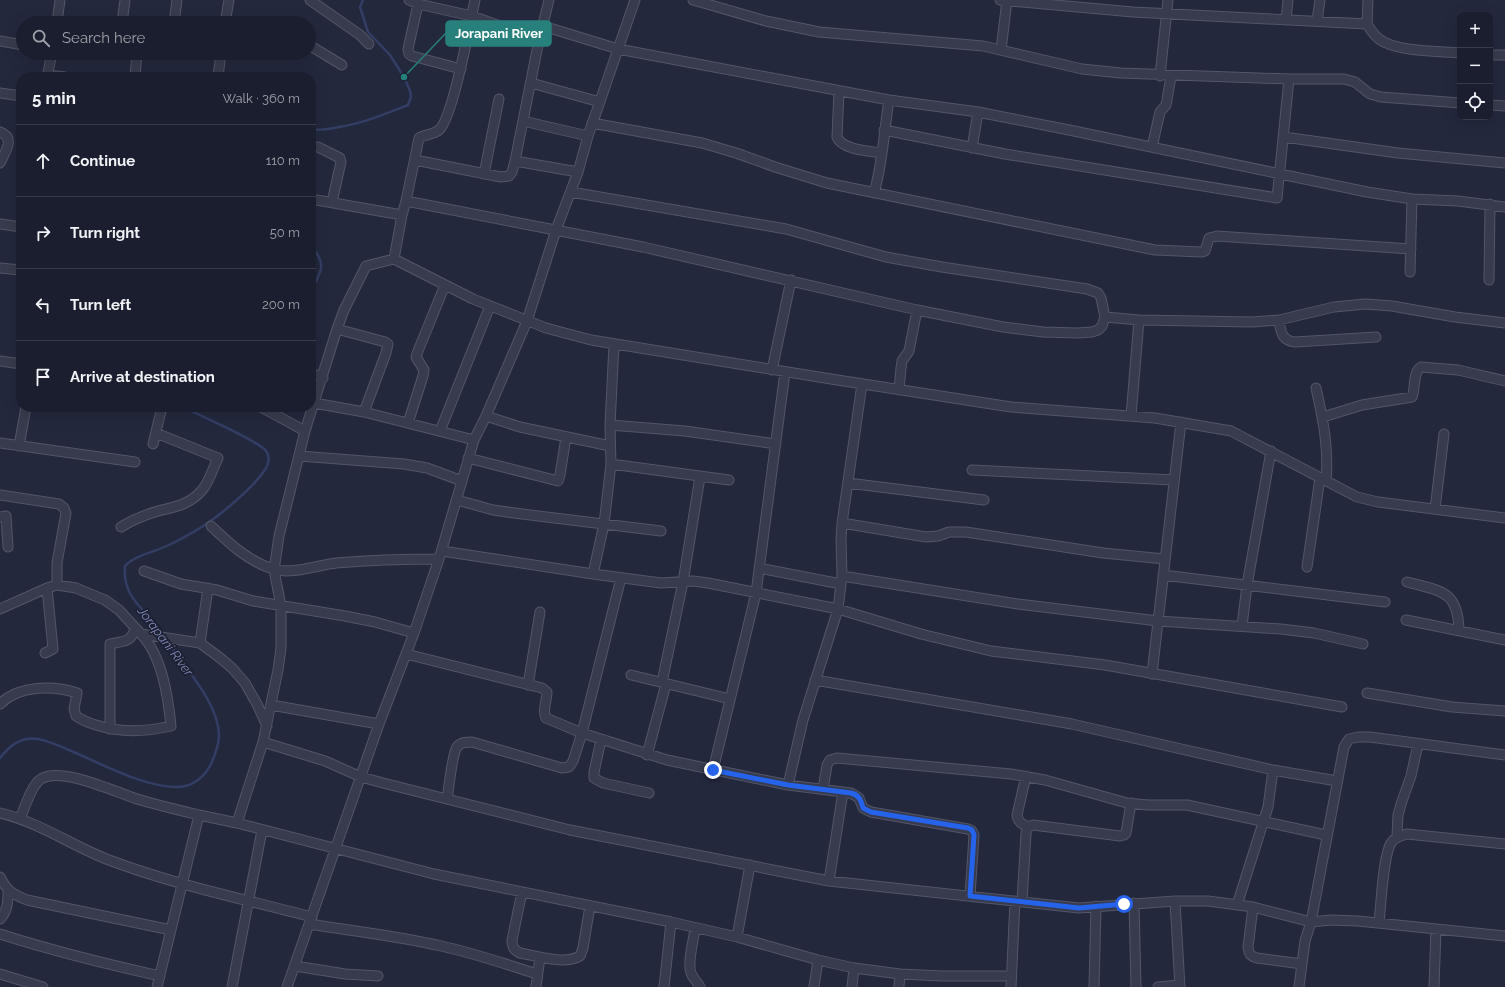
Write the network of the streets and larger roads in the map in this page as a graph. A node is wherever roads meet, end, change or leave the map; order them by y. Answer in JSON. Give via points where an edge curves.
{"nodes":[{"id":1,"x":60,"y":0,"type":"edge"},
{"id":2,"x":125,"y":0,"type":"edge"},
{"id":3,"x":177,"y":0,"type":"edge"},
{"id":4,"x":229,"y":0,"type":"edge"},
{"id":5,"x":310,"y":0,"type":"edge"},
{"id":6,"x":409,"y":0,"type":"edge"},
{"id":7,"x":475,"y":0,"type":"edge"},
{"id":8,"x":549,"y":0,"type":"edge"},
{"id":9,"x":634,"y":0,"type":"edge"},
{"id":10,"x":693,"y":0,"type":"edge"},
{"id":11,"x":1005,"y":0,"type":"edge"},
{"id":12,"x":1168,"y":0,"type":"edge"},
{"id":13,"x":1288,"y":0,"type":"edge"},
{"id":14,"x":1320,"y":0,"type":"edge"},
{"id":15,"x":1368,"y":0,"type":"edge"},
{"id":16,"x":418,"y":4,"type":"junction"},
{"id":17,"x":1167,"y":13,"type":"junction"},
{"id":18,"x":58,"y":16,"type":"edge"},
{"id":19,"x":123,"y":16,"type":"edge"},
{"id":20,"x":175,"y":16,"type":"edge"},
{"id":21,"x":226,"y":16,"type":"edge"},
{"id":22,"x":472,"y":16,"type":"junction"},
{"id":23,"x":1286,"y":20,"type":"junction"},
{"id":24,"x":1317,"y":22,"type":"junction"},
{"id":25,"x":1367,"y":24,"type":"junction"},
{"id":26,"x":543,"y":26,"type":"junction"},
{"id":27,"x":539,"y":40,"type":"junction"},
{"id":28,"x":0,"y":42,"type":"edge"},
{"id":29,"x":16,"y":44,"type":"edge"},
{"id":30,"x":369,"y":44,"type":"dead end"},
{"id":31,"x":316,"y":49,"type":"edge"},
{"id":32,"x":618,"y":49,"type":"junction"},
{"id":33,"x":1001,"y":50,"type":"junction"},
{"id":34,"x":1457,"y":53,"type":"edge"},
{"id":35,"x":1493,"y":55,"type":"edge"},
{"id":36,"x":1505,"y":55,"type":"edge"},
{"id":37,"x":50,"y":60,"type":"edge"},
{"id":38,"x":136,"y":60,"type":"edge"},
{"id":39,"x":220,"y":60,"type":"edge"},
{"id":40,"x":342,"y":65,"type":"dead end"},
{"id":41,"x":461,"y":69,"type":"junction"},
{"id":42,"x":48,"y":72,"type":"edge"},
{"id":43,"x":135,"y":72,"type":"edge"},
{"id":44,"x":219,"y":72,"type":"edge"},
{"id":45,"x":1160,"y":76,"type":"junction"},
{"id":46,"x":1171,"y":76,"type":"junction"},
{"id":47,"x":1289,"y":79,"type":"junction"},
{"id":48,"x":531,"y":83,"type":"junction"},
{"id":49,"x":839,"y":90,"type":"junction"},
{"id":50,"x":0,"y":93,"type":"edge"},
{"id":51,"x":16,"y":95,"type":"edge"},
{"id":52,"x":499,"y":99,"type":"dead end"},
{"id":53,"x":889,"y":100,"type":"junction"},
{"id":54,"x":600,"y":102,"type":"junction"},
{"id":55,"x":1457,"y":103,"type":"edge"},
{"id":56,"x":1493,"y":105,"type":"edge"},
{"id":57,"x":1505,"y":106,"type":"edge"},
{"id":58,"x":978,"y":112,"type":"junction"},
{"id":59,"x":523,"y":121,"type":"junction"},
{"id":60,"x":592,"y":123,"type":"junction"},
{"id":61,"x":884,"y":130,"type":"junction"},
{"id":62,"x":0,"y":132,"type":"edge"},
{"id":63,"x":588,"y":136,"type":"junction"},
{"id":64,"x":1284,"y":137,"type":"junction"},
{"id":65,"x":318,"y":147,"type":"dead end"},
{"id":66,"x":1152,"y":147,"type":"junction"},
{"id":67,"x":972,"y":148,"type":"junction"},
{"id":68,"x":882,"y":153,"type":"junction"},
{"id":69,"x":415,"y":160,"type":"junction"},
{"id":70,"x":515,"y":161,"type":"junction"},
{"id":71,"x":0,"y":163,"type":"edge"},
{"id":72,"x":1505,"y":163,"type":"edge"},
{"id":73,"x":578,"y":172,"type":"junction"},
{"id":74,"x":484,"y":174,"type":"junction"},
{"id":75,"x":1280,"y":174,"type":"junction"},
{"id":76,"x":572,"y":192,"type":"junction"},
{"id":77,"x":874,"y":192,"type":"junction"},
{"id":78,"x":1412,"y":199,"type":"junction"},
{"id":79,"x":316,"y":200,"type":"edge"},
{"id":80,"x":406,"y":201,"type":"junction"},
{"id":81,"x":332,"y":202,"type":"junction"},
{"id":82,"x":1490,"y":204,"type":"junction"},
{"id":83,"x":1505,"y":207,"type":"edge"},
{"id":84,"x":402,"y":215,"type":"junction"},
{"id":85,"x":0,"y":224,"type":"edge"},
{"id":86,"x":16,"y":226,"type":"edge"},
{"id":87,"x":556,"y":230,"type":"junction"},
{"id":88,"x":1411,"y":249,"type":"junction"},
{"id":89,"x":394,"y":259,"type":"junction"},
{"id":90,"x":0,"y":268,"type":"edge"},
{"id":91,"x":16,"y":270,"type":"edge"},
{"id":92,"x":1410,"y":272,"type":"dead end"},
{"id":93,"x":791,"y":280,"type":"junction"},
{"id":94,"x":1489,"y":280,"type":"dead end"},
{"id":95,"x":445,"y":285,"type":"junction"},
{"id":96,"x":490,"y":306,"type":"junction"},
{"id":97,"x":917,"y":310,"type":"junction"},
{"id":98,"x":1105,"y":317,"type":"junction"},
{"id":99,"x":527,"y":320,"type":"junction"},
{"id":100,"x":1139,"y":320,"type":"junction"},
{"id":101,"x":1279,"y":320,"type":"junction"},
{"id":102,"x":1505,"y":323,"type":"edge"},
{"id":103,"x":337,"y":329,"type":"junction"},
{"id":104,"x":1376,"y":337,"type":"dead end"},
{"id":105,"x":614,"y":344,"type":"junction"},
{"id":106,"x":0,"y":361,"type":"edge"},
{"id":107,"x":16,"y":363,"type":"edge"},
{"id":108,"x":772,"y":370,"type":"junction"},
{"id":109,"x":785,"y":372,"type":"junction"},
{"id":110,"x":316,"y":376,"type":"edge"},
{"id":111,"x":323,"y":378,"type":"junction"},
{"id":112,"x":1505,"y":381,"type":"edge"},
{"id":113,"x":862,"y":384,"type":"junction"},
{"id":114,"x":1316,"y":388,"type":"dead end"},
{"id":115,"x":900,"y":390,"type":"junction"},
{"id":116,"x":316,"y":398,"type":"edge"},
{"id":117,"x":316,"y":404,"type":"edge"},
{"id":118,"x":25,"y":412,"type":"edge"},
{"id":119,"x":161,"y":412,"type":"edge"},
{"id":120,"x":269,"y":412,"type":"edge"},
{"id":121,"x":311,"y":412,"type":"edge"},
{"id":122,"x":364,"y":412,"type":"junction"},
{"id":123,"x":486,"y":416,"type":"junction"},
{"id":124,"x":1131,"y":416,"type":"junction"},
{"id":125,"x":1323,"y":417,"type":"junction"},
{"id":126,"x":1181,"y":422,"type":"junction"},
{"id":127,"x":408,"y":423,"type":"junction"},
{"id":128,"x":610,"y":425,"type":"junction"},
{"id":129,"x":305,"y":431,"type":"junction"},
{"id":130,"x":440,"y":431,"type":"junction"},
{"id":131,"x":156,"y":433,"type":"junction"},
{"id":132,"x":1444,"y":434,"type":"dead end"},
{"id":133,"x":566,"y":437,"type":"junction"},
{"id":134,"x":474,"y":440,"type":"junction"},
{"id":135,"x":0,"y":443,"type":"edge"},
{"id":136,"x":153,"y":444,"type":"dead end"},
{"id":137,"x":776,"y":444,"type":"junction"},
{"id":138,"x":19,"y":446,"type":"junction"},
{"id":139,"x":610,"y":446,"type":"junction"},
{"id":140,"x":1271,"y":451,"type":"junction"},
{"id":141,"x":299,"y":456,"type":"junction"},
{"id":142,"x":468,"y":458,"type":"junction"},
{"id":143,"x":136,"y":462,"type":"dead end"},
{"id":144,"x":611,"y":464,"type":"junction"},
{"id":145,"x":972,"y":470,"type":"dead end"},
{"id":146,"x":700,"y":477,"type":"junction"},
{"id":147,"x":1323,"y":479,"type":"junction"},
{"id":148,"x":729,"y":480,"type":"dead end"},
{"id":149,"x":1174,"y":480,"type":"junction"},
{"id":150,"x":462,"y":481,"type":"junction"},
{"id":151,"x":848,"y":483,"type":"junction"},
{"id":152,"x":0,"y":495,"type":"edge"},
{"id":153,"x":457,"y":500,"type":"junction"},
{"id":154,"x":984,"y":500,"type":"dead end"},
{"id":155,"x":1435,"y":509,"type":"junction"},
{"id":156,"x":0,"y":517,"type":"edge"},
{"id":157,"x":1505,"y":518,"type":"edge"},
{"id":158,"x":842,"y":523,"type":"junction"},
{"id":159,"x":604,"y":524,"type":"junction"},
{"id":160,"x":211,"y":526,"type":"dead end"},
{"id":161,"x":121,"y":527,"type":"dead end"},
{"id":162,"x":661,"y":531,"type":"dead end"},
{"id":163,"x":8,"y":547,"type":"dead end"},
{"id":164,"x":441,"y":555,"type":"junction"},
{"id":165,"x":1165,"y":559,"type":"junction"},
{"id":166,"x":1307,"y":567,"type":"dead end"},
{"id":167,"x":759,"y":568,"type":"junction"},
{"id":168,"x":274,"y":570,"type":"junction"},
{"id":169,"x":144,"y":571,"type":"dead end"},
{"id":170,"x":593,"y":574,"type":"junction"},
{"id":171,"x":1163,"y":574,"type":"junction"},
{"id":172,"x":621,"y":578,"type":"junction"},
{"id":173,"x":842,"y":580,"type":"junction"},
{"id":174,"x":683,"y":582,"type":"junction"},
{"id":175,"x":1406,"y":582,"type":"dead end"},
{"id":176,"x":57,"y":585,"type":"junction"},
{"id":177,"x":1247,"y":585,"type":"junction"},
{"id":178,"x":47,"y":588,"type":"junction"},
{"id":179,"x":208,"y":588,"type":"junction"},
{"id":180,"x":756,"y":593,"type":"junction"},
{"id":181,"x":1385,"y":602,"type":"dead end"},
{"id":182,"x":280,"y":606,"type":"junction"},
{"id":183,"x":0,"y":609,"type":"edge"},
{"id":184,"x":838,"y":609,"type":"junction"},
{"id":185,"x":540,"y":612,"type":"dead end"},
{"id":186,"x":1406,"y":620,"type":"dead end"},
{"id":187,"x":1158,"y":621,"type":"junction"},
{"id":188,"x":1242,"y":626,"type":"junction"},
{"id":189,"x":1459,"y":630,"type":"junction"},
{"id":190,"x":138,"y":632,"type":"junction"},
{"id":191,"x":414,"y":633,"type":"junction"},
{"id":192,"x":1505,"y":640,"type":"edge"},
{"id":193,"x":200,"y":643,"type":"junction"},
{"id":194,"x":1363,"y":644,"type":"dead end"},
{"id":195,"x":45,"y":653,"type":"dead end"},
{"id":196,"x":406,"y":654,"type":"junction"},
{"id":197,"x":1152,"y":674,"type":"junction"},
{"id":198,"x":631,"y":675,"type":"dead end"},
{"id":199,"x":815,"y":680,"type":"junction"},
{"id":200,"x":664,"y":683,"type":"junction"},
{"id":201,"x":528,"y":685,"type":"junction"},
{"id":202,"x":1367,"y":694,"type":"dead end"},
{"id":203,"x":730,"y":699,"type":"junction"},
{"id":204,"x":0,"y":704,"type":"edge"},
{"id":205,"x":272,"y":705,"type":"junction"},
{"id":206,"x":1342,"y":707,"type":"dead end"},
{"id":207,"x":1505,"y":711,"type":"edge"},
{"id":208,"x":379,"y":724,"type":"junction"},
{"id":209,"x":267,"y":726,"type":"junction"},
{"id":210,"x":110,"y":729,"type":"junction"},
{"id":211,"x":582,"y":734,"type":"junction"},
{"id":212,"x":601,"y":740,"type":"junction"},
{"id":213,"x":263,"y":742,"type":"junction"},
{"id":214,"x":1418,"y":744,"type":"junction"},
{"id":215,"x":647,"y":755,"type":"junction"},
{"id":216,"x":1505,"y":755,"type":"edge"},
{"id":217,"x":713,"y":770,"type":"junction"},
{"id":218,"x":1273,"y":770,"type":"junction"},
{"id":219,"x":1026,"y":776,"type":"junction"},
{"id":220,"x":362,"y":777,"type":"junction"},
{"id":221,"x":1337,"y":781,"type":"junction"},
{"id":222,"x":788,"y":785,"type":"junction"},
{"id":223,"x":823,"y":789,"type":"junction"},
{"id":224,"x":843,"y":792,"type":"junction"},
{"id":225,"x":649,"y":793,"type":"dead end"},
{"id":226,"x":447,"y":799,"type":"junction"},
{"id":227,"x":1131,"y":803,"type":"junction"},
{"id":228,"x":0,"y":813,"type":"edge"},
{"id":229,"x":199,"y":815,"type":"junction"},
{"id":230,"x":20,"y":819,"type":"junction"},
{"id":231,"x":1264,"y":822,"type":"junction"},
{"id":232,"x":236,"y":823,"type":"junction"},
{"id":233,"x":1028,"y":827,"type":"junction"},
{"id":234,"x":262,"y":830,"type":"junction"},
{"id":235,"x":1326,"y":835,"type":"junction"},
{"id":236,"x":1398,"y":836,"type":"junction"},
{"id":237,"x":1505,"y":844,"type":"edge"},
{"id":238,"x":336,"y":849,"type":"junction"},
{"id":239,"x":750,"y":865,"type":"junction"},
{"id":240,"x":0,"y":877,"type":"edge"},
{"id":241,"x":829,"y":881,"type":"junction"},
{"id":242,"x":182,"y":885,"type":"junction"},
{"id":243,"x":8,"y":890,"type":"junction"},
{"id":244,"x":522,"y":892,"type":"junction"},
{"id":245,"x":970,"y":896,"type":"junction"},
{"id":246,"x":248,"y":900,"type":"junction"},
{"id":247,"x":1174,"y":901,"type":"junction"},
{"id":248,"x":1019,"y":902,"type":"junction"},
{"id":249,"x":1134,"y":903,"type":"junction"},
{"id":250,"x":1237,"y":905,"type":"junction"},
{"id":251,"x":590,"y":906,"type":"junction"},
{"id":252,"x":1096,"y":906,"type":"junction"},
{"id":253,"x":1253,"y":907,"type":"junction"},
{"id":254,"x":0,"y":919,"type":"edge"},
{"id":255,"x":310,"y":921,"type":"junction"},
{"id":256,"x":671,"y":922,"type":"junction"},
{"id":257,"x":1311,"y":922,"type":"junction"},
{"id":258,"x":1380,"y":923,"type":"junction"},
{"id":259,"x":695,"y":928,"type":"junction"},
{"id":260,"x":1436,"y":929,"type":"junction"},
{"id":261,"x":171,"y":930,"type":"junction"},
{"id":262,"x":0,"y":934,"type":"edge"},
{"id":263,"x":1505,"y":936,"type":"edge"},
{"id":264,"x":737,"y":937,"type":"junction"},
{"id":265,"x":540,"y":957,"type":"junction"},
{"id":266,"x":818,"y":960,"type":"junction"},
{"id":267,"x":1302,"y":964,"type":"junction"},
{"id":268,"x":295,"y":966,"type":"junction"},
{"id":269,"x":854,"y":968,"type":"junction"},
{"id":270,"x":0,"y":974,"type":"edge"},
{"id":271,"x":537,"y":974,"type":"junction"},
{"id":272,"x":900,"y":974,"type":"junction"},
{"id":273,"x":160,"y":976,"type":"junction"},
{"id":274,"x":378,"y":976,"type":"dead end"},
{"id":275,"x":1011,"y":976,"type":"junction"},
{"id":276,"x":11,"y":982,"type":"edge"},
{"id":277,"x":1180,"y":986,"type":"edge"},
{"id":278,"x":43,"y":987,"type":"edge"},
{"id":279,"x":157,"y":987,"type":"edge"},
{"id":280,"x":232,"y":987,"type":"edge"},
{"id":281,"x":287,"y":987,"type":"edge"},
{"id":282,"x":536,"y":987,"type":"edge"},
{"id":283,"x":664,"y":987,"type":"edge"},
{"id":284,"x":700,"y":987,"type":"edge"},
{"id":285,"x":814,"y":987,"type":"edge"},
{"id":286,"x":852,"y":987,"type":"edge"},
{"id":287,"x":899,"y":987,"type":"edge"},
{"id":288,"x":1010,"y":987,"type":"edge"},
{"id":289,"x":1094,"y":987,"type":"edge"},
{"id":290,"x":1136,"y":987,"type":"edge"},
{"id":291,"x":1158,"y":987,"type":"edge"},
{"id":292,"x":1299,"y":987,"type":"edge"},
{"id":293,"x":1434,"y":987,"type":"edge"}],
"edges":[{"from":1,"to":18,"type":"street"},
{"from":2,"to":19,"type":"street"},
{"from":3,"to":20,"type":"street"},
{"from":4,"to":21,"type":"street"},
{"from":5,"to":30,"type":"street"},
{"from":6,"to":16,"type":"street"},
{"from":7,"to":22,"type":"street"},
{"from":8,"to":26,"type":"street"},
{"from":9,"to":32,"type":"street"},
{"from":10,"to":33,"type":"street","via":[[766,21],[819,32],[950,42]]},
{"from":11,"to":17,"type":"street"},
{"from":11,"to":33,"type":"street"},
{"from":12,"to":17,"type":"street"},
{"from":13,"to":23,"type":"street"},
{"from":14,"to":24,"type":"street"},
{"from":15,"to":25,"type":"street"},
{"from":16,"to":22,"type":"street"},
{"from":16,"to":41,"type":"street","via":[[409,54]]},
{"from":17,"to":23,"type":"street"},
{"from":17,"to":45,"type":"street"},
{"from":22,"to":27,"type":"street"},
{"from":22,"to":41,"type":"street"},
{"from":23,"to":24,"type":"street"},
{"from":24,"to":25,"type":"street"},
{"from":25,"to":34,"type":"street","via":[[1378,38],[1390,45]]},
{"from":26,"to":27,"type":"street"},
{"from":26,"to":32,"type":"street"},
{"from":27,"to":48,"type":"street"},
{"from":28,"to":29,"type":"street"},
{"from":31,"to":40,"type":"street"},
{"from":32,"to":49,"type":"street"},
{"from":32,"to":54,"type":"street"},
{"from":33,"to":45,"type":"street","via":[[1082,69]]},
{"from":35,"to":36,"type":"street"},
{"from":37,"to":42,"type":"street"},
{"from":38,"to":43,"type":"street"},
{"from":39,"to":44,"type":"street"},
{"from":41,"to":69,"type":"street","via":[[445,122],[439,130],[420,138]]},
{"from":45,"to":46,"type":"street"},
{"from":46,"to":47,"type":"street"},
{"from":46,"to":66,"type":"street","via":[[1167,100],[1160,112]]},
{"from":47,"to":55,"type":"street","via":[[1344,79],[1355,82],[1370,94],[1381,97]]},
{"from":47,"to":64,"type":"street"},
{"from":48,"to":54,"type":"street"},
{"from":48,"to":59,"type":"street"},
{"from":49,"to":53,"type":"street"},
{"from":49,"to":68,"type":"street","via":[[839,143]]},
{"from":50,"to":51,"type":"street"},
{"from":52,"to":74,"type":"street"},
{"from":53,"to":58,"type":"street"},
{"from":53,"to":61,"type":"street"},
{"from":54,"to":60,"type":"street"},
{"from":56,"to":57,"type":"street"},
{"from":58,"to":66,"type":"street"},
{"from":58,"to":67,"type":"street"},
{"from":59,"to":63,"type":"street"},
{"from":59,"to":70,"type":"street"},
{"from":60,"to":63,"type":"street"},
{"from":60,"to":77,"type":"street","via":[[702,143],[820,181]]},
{"from":61,"to":67,"type":"street"},
{"from":61,"to":68,"type":"street"},
{"from":62,"to":71,"type":"street","via":[[7,136],[9,144]]},
{"from":63,"to":73,"type":"street"},
{"from":64,"to":72,"type":"street","via":[[1398,153]]},
{"from":64,"to":75,"type":"street"},
{"from":65,"to":81,"type":"street","via":[[340,158]]},
{"from":66,"to":75,"type":"street"},
{"from":67,"to":75,"type":"street","via":[[1277,198]]},
{"from":68,"to":77,"type":"street"},
{"from":69,"to":74,"type":"street"},
{"from":69,"to":80,"type":"street"},
{"from":70,"to":73,"type":"street"},
{"from":70,"to":74,"type":"street","via":[[508,176]]},
{"from":73,"to":76,"type":"street"},
{"from":75,"to":78,"type":"street"},
{"from":76,"to":87,"type":"street"},
{"from":76,"to":98,"type":"street","via":[[786,229],[886,257],[1087,289],[1098,293]]},
{"from":77,"to":88,"type":"street","via":[[1155,250],[1202,252],[1205,251],[1209,238],[1217,236]]},
{"from":78,"to":82,"type":"street"},
{"from":78,"to":88,"type":"street"},
{"from":79,"to":81,"type":"street"},
{"from":80,"to":84,"type":"street"},
{"from":80,"to":87,"type":"street"},
{"from":81,"to":84,"type":"street"},
{"from":82,"to":83,"type":"street"},
{"from":82,"to":94,"type":"street"},
{"from":84,"to":89,"type":"street"},
{"from":85,"to":86,"type":"street"},
{"from":87,"to":93,"type":"street","via":[[643,246]]},
{"from":87,"to":99,"type":"street"},
{"from":88,"to":92,"type":"street"},
{"from":89,"to":95,"type":"street"},
{"from":89,"to":103,"type":"street","via":[[366,266]]},
{"from":90,"to":91,"type":"street"},
{"from":93,"to":97,"type":"street"},
{"from":93,"to":108,"type":"street"},
{"from":95,"to":96,"type":"street"},
{"from":95,"to":127,"type":"street","via":[[416,357],[424,370],[424,376]]},
{"from":96,"to":99,"type":"street"},
{"from":96,"to":130,"type":"street"},
{"from":97,"to":98,"type":"street","via":[[1043,332],[1092,332],[1102,326]]},
{"from":97,"to":115,"type":"street","via":[[909,351],[902,362]]},
{"from":98,"to":100,"type":"street"},
{"from":99,"to":105,"type":"street","via":[[546,328]]},
{"from":99,"to":123,"type":"street"},
{"from":100,"to":101,"type":"street"},
{"from":100,"to":124,"type":"street"},
{"from":101,"to":102,"type":"street","via":[[1334,307],[1365,304]]},
{"from":101,"to":104,"type":"street","via":[[1283,338],[1288,341]]},
{"from":103,"to":111,"type":"street"},
{"from":103,"to":122,"type":"street","via":[[388,344]]},
{"from":105,"to":108,"type":"street"},
{"from":105,"to":128,"type":"street"},
{"from":106,"to":107,"type":"street"},
{"from":108,"to":109,"type":"street"},
{"from":109,"to":113,"type":"street"},
{"from":109,"to":137,"type":"street"},
{"from":110,"to":111,"type":"street"},
{"from":111,"to":116,"type":"street"},
{"from":112,"to":125,"type":"street","via":[[1458,370],[1420,367],[1416,371],[1412,397],[1362,405]]},
{"from":113,"to":115,"type":"street"},
{"from":113,"to":151,"type":"street"},
{"from":114,"to":125,"type":"street"},
{"from":115,"to":124,"type":"street","via":[[1011,407]]},
{"from":117,"to":122,"type":"street"},
{"from":118,"to":138,"type":"street"},
{"from":119,"to":131,"type":"street"},
{"from":120,"to":129,"type":"street"},
{"from":121,"to":129,"type":"street"},
{"from":122,"to":127,"type":"street"},
{"from":123,"to":133,"type":"street","via":[[520,427]]},
{"from":123,"to":134,"type":"street"},
{"from":124,"to":126,"type":"street"},
{"from":125,"to":147,"type":"street","via":[[1327,450]]},
{"from":126,"to":140,"type":"street","via":[[1231,431]]},
{"from":126,"to":149,"type":"street"},
{"from":127,"to":130,"type":"street"},
{"from":128,"to":137,"type":"street","via":[[685,431]]},
{"from":128,"to":139,"type":"street"},
{"from":129,"to":141,"type":"street"},
{"from":130,"to":134,"type":"street"},
{"from":131,"to":136,"type":"street"},
{"from":131,"to":161,"type":"street","via":[[218,458],[204,487],[190,502],[141,517]]},
{"from":132,"to":155,"type":"street"},
{"from":133,"to":139,"type":"street"},
{"from":133,"to":142,"type":"street","via":[[558,481]]},
{"from":134,"to":142,"type":"street"},
{"from":135,"to":138,"type":"street"},
{"from":137,"to":167,"type":"street"},
{"from":138,"to":143,"type":"street"},
{"from":139,"to":144,"type":"street"},
{"from":140,"to":147,"type":"street"},
{"from":140,"to":177,"type":"street"},
{"from":141,"to":150,"type":"street","via":[[404,464],[427,468]]},
{"from":141,"to":168,"type":"street","via":[[279,536]]},
{"from":142,"to":150,"type":"street"},
{"from":144,"to":146,"type":"street"},
{"from":144,"to":159,"type":"street"},
{"from":145,"to":149,"type":"street"},
{"from":146,"to":148,"type":"street"},
{"from":146,"to":174,"type":"street"},
{"from":147,"to":155,"type":"street","via":[[1357,497]]},
{"from":147,"to":166,"type":"street"},
{"from":149,"to":165,"type":"street"},
{"from":150,"to":153,"type":"street"},
{"from":151,"to":154,"type":"street"},
{"from":151,"to":158,"type":"street"},
{"from":152,"to":176,"type":"street","via":[[55,503],[64,508],[66,513],[57,563]]},
{"from":153,"to":159,"type":"street","via":[[493,510]]},
{"from":153,"to":164,"type":"street"},
{"from":155,"to":157,"type":"street"},
{"from":156,"to":163,"type":"street","via":[[6,516]]},
{"from":158,"to":165,"type":"street","via":[[926,537],[949,532],[966,532],[1103,554]]},
{"from":158,"to":173,"type":"street"},
{"from":159,"to":162,"type":"street"},
{"from":159,"to":170,"type":"street"},
{"from":160,"to":168,"type":"street","via":[[252,560]]},
{"from":164,"to":168,"type":"street","via":[[334,564],[290,571]]},
{"from":164,"to":170,"type":"street"},
{"from":164,"to":191,"type":"street"},
{"from":165,"to":171,"type":"street"},
{"from":167,"to":173,"type":"street"},
{"from":167,"to":180,"type":"street"},
{"from":168,"to":182,"type":"street"},
{"from":169,"to":179,"type":"street","via":[[181,584]]},
{"from":170,"to":172,"type":"street"},
{"from":171,"to":177,"type":"street"},
{"from":171,"to":187,"type":"street"},
{"from":172,"to":174,"type":"street","via":[[661,583]]},
{"from":172,"to":211,"type":"street"},
{"from":173,"to":184,"type":"street"},
{"from":173,"to":187,"type":"street"},
{"from":174,"to":180,"type":"street","via":[[708,583]]},
{"from":174,"to":200,"type":"street"},
{"from":175,"to":189,"type":"street","via":[[1439,590],[1449,596],[1459,616]]},
{"from":176,"to":178,"type":"street"},
{"from":176,"to":190,"type":"street","via":[[76,588],[105,600],[119,610]]},
{"from":177,"to":181,"type":"street"},
{"from":177,"to":188,"type":"street"},
{"from":178,"to":183,"type":"street"},
{"from":178,"to":195,"type":"street","via":[[53,649]]},
{"from":179,"to":182,"type":"street"},
{"from":179,"to":193,"type":"street"},
{"from":180,"to":184,"type":"street"},
{"from":180,"to":203,"type":"street"},
{"from":182,"to":191,"type":"street","via":[[345,616]]},
{"from":182,"to":205,"type":"street","via":[[281,648]]},
{"from":184,"to":197,"type":"street","via":[[921,634],[991,651],[1105,665]]},
{"from":184,"to":199,"type":"street"},
{"from":185,"to":201,"type":"street"},
{"from":186,"to":189,"type":"street"},
{"from":187,"to":188,"type":"street"},
{"from":187,"to":197,"type":"street"},
{"from":188,"to":194,"type":"street","via":[[1314,633]]},
{"from":189,"to":192,"type":"street"},
{"from":190,"to":193,"type":"street"},
{"from":190,"to":210,"type":"street","via":[[129,640],[110,644]]},
{"from":190,"to":210,"type":"street","via":[[149,642],[164,684],[170,726],[134,731]]},
{"from":191,"to":196,"type":"street"},
{"from":193,"to":209,"type":"street","via":[[232,668],[245,683]]},
{"from":196,"to":201,"type":"street"},
{"from":196,"to":208,"type":"street"},
{"from":197,"to":206,"type":"street"},
{"from":198,"to":200,"type":"street"},
{"from":199,"to":218,"type":"street","via":[[1072,724]]},
{"from":199,"to":222,"type":"street"},
{"from":200,"to":203,"type":"street"},
{"from":200,"to":215,"type":"street"},
{"from":201,"to":211,"type":"street","via":[[542,688],[547,692],[544,710],[546,718]]},
{"from":202,"to":207,"type":"street","via":[[1452,707]]},
{"from":203,"to":217,"type":"street"},
{"from":204,"to":210,"type":"street","via":[[9,697],[27,690],[67,689],[77,693],[74,709],[76,716]]},
{"from":205,"to":208,"type":"street"},
{"from":205,"to":209,"type":"street"},
{"from":208,"to":220,"type":"street"},
{"from":209,"to":213,"type":"street"},
{"from":211,"to":212,"type":"street"},
{"from":211,"to":226,"type":"street","via":[[573,761],[569,767],[562,768],[472,742],[464,742],[458,746],[454,754]]},
{"from":212,"to":215,"type":"street"},
{"from":212,"to":225,"type":"street","via":[[594,778],[603,783]]},
{"from":213,"to":220,"type":"street","via":[[325,761]]},
{"from":213,"to":232,"type":"street"},
{"from":214,"to":216,"type":"street"},
{"from":214,"to":221,"type":"street","via":[[1370,737],[1349,739],[1344,747]]},
{"from":214,"to":236,"type":"street","via":[[1398,816]]},
{"from":215,"to":217,"type":"street"},
{"from":217,"to":222,"type":"street"},
{"from":218,"to":221,"type":"street"},
{"from":218,"to":231,"type":"street"},
{"from":219,"to":223,"type":"street","via":[[837,758],[830,760],[827,765]]},
{"from":219,"to":227,"type":"street"},
{"from":219,"to":233,"type":"street","via":[[1017,814],[1020,823]]},
{"from":220,"to":226,"type":"street"},
{"from":220,"to":238,"type":"street"},
{"from":221,"to":235,"type":"street"},
{"from":222,"to":223,"type":"street"},
{"from":223,"to":224,"type":"street"},
{"from":224,"to":241,"type":"street"},
{"from":224,"to":245,"type":"street","via":[[856,794],[863,808],[871,812],[972,830],[974,835]]},
{"from":226,"to":239,"type":"street","via":[[570,830]]},
{"from":227,"to":231,"type":"street","via":[[1187,805]]},
{"from":227,"to":233,"type":"street","via":[[1126,833],[1120,836],[1033,825]]},
{"from":228,"to":230,"type":"street"},
{"from":229,"to":230,"type":"street","via":[[58,775],[39,779]]},
{"from":229,"to":232,"type":"street"},
{"from":229,"to":242,"type":"street"},
{"from":230,"to":242,"type":"street","via":[[110,860]]},
{"from":231,"to":235,"type":"street"},
{"from":231,"to":250,"type":"street"},
{"from":232,"to":234,"type":"street"},
{"from":233,"to":248,"type":"street"},
{"from":234,"to":238,"type":"street"},
{"from":234,"to":246,"type":"street"},
{"from":235,"to":257,"type":"street"},
{"from":236,"to":237,"type":"street","via":[[1407,834]]},
{"from":236,"to":258,"type":"street","via":[[1391,842],[1387,856]]},
{"from":238,"to":244,"type":"street","via":[[434,874]]},
{"from":238,"to":255,"type":"street"},
{"from":239,"to":241,"type":"street"},
{"from":239,"to":264,"type":"street"},
{"from":240,"to":243,"type":"street"},
{"from":241,"to":245,"type":"street"},
{"from":242,"to":246,"type":"street"},
{"from":242,"to":261,"type":"street"},
{"from":243,"to":254,"type":"street","via":[[6,912]]},
{"from":243,"to":261,"type":"street","via":[[27,900]]},
{"from":244,"to":251,"type":"street"},
{"from":244,"to":265,"type":"street","via":[[512,946],[520,953]]},
{"from":245,"to":248,"type":"street"},
{"from":246,"to":255,"type":"street"},
{"from":246,"to":280,"type":"street"},
{"from":247,"to":249,"type":"street"},
{"from":247,"to":250,"type":"street","via":[[1208,901]]},
{"from":247,"to":277,"type":"street"},
{"from":248,"to":252,"type":"street","via":[[1079,908]]},
{"from":248,"to":275,"type":"street"},
{"from":249,"to":252,"type":"street"},
{"from":249,"to":290,"type":"street"},
{"from":250,"to":253,"type":"street"},
{"from":251,"to":256,"type":"street"},
{"from":251,"to":265,"type":"street","via":[[584,948],[580,956],[570,960]]},
{"from":252,"to":289,"type":"street"},
{"from":253,"to":257,"type":"street"},
{"from":253,"to":267,"type":"street","via":[[1248,947],[1250,956]]},
{"from":255,"to":268,"type":"street"},
{"from":255,"to":271,"type":"street","via":[[441,946]]},
{"from":256,"to":259,"type":"street"},
{"from":256,"to":283,"type":"street"},
{"from":257,"to":258,"type":"street","via":[[1332,920]]},
{"from":257,"to":267,"type":"street"},
{"from":258,"to":260,"type":"street"},
{"from":259,"to":264,"type":"street"},
{"from":259,"to":284,"type":"street","via":[[690,968]]},
{"from":260,"to":263,"type":"street"},
{"from":260,"to":293,"type":"street"},
{"from":261,"to":273,"type":"street"},
{"from":262,"to":273,"type":"street","via":[[35,946]]},
{"from":264,"to":266,"type":"street"},
{"from":265,"to":271,"type":"street"},
{"from":266,"to":269,"type":"street"},
{"from":266,"to":285,"type":"street"},
{"from":267,"to":292,"type":"street"},
{"from":268,"to":274,"type":"street"},
{"from":268,"to":281,"type":"street"},
{"from":269,"to":272,"type":"street"},
{"from":269,"to":286,"type":"street"},
{"from":270,"to":276,"type":"street"},
{"from":271,"to":282,"type":"street"},
{"from":272,"to":275,"type":"street"},
{"from":272,"to":287,"type":"street"},
{"from":273,"to":279,"type":"street"},
{"from":275,"to":288,"type":"street"},
{"from":276,"to":278,"type":"street"},
{"from":277,"to":291,"type":"street"}]}
